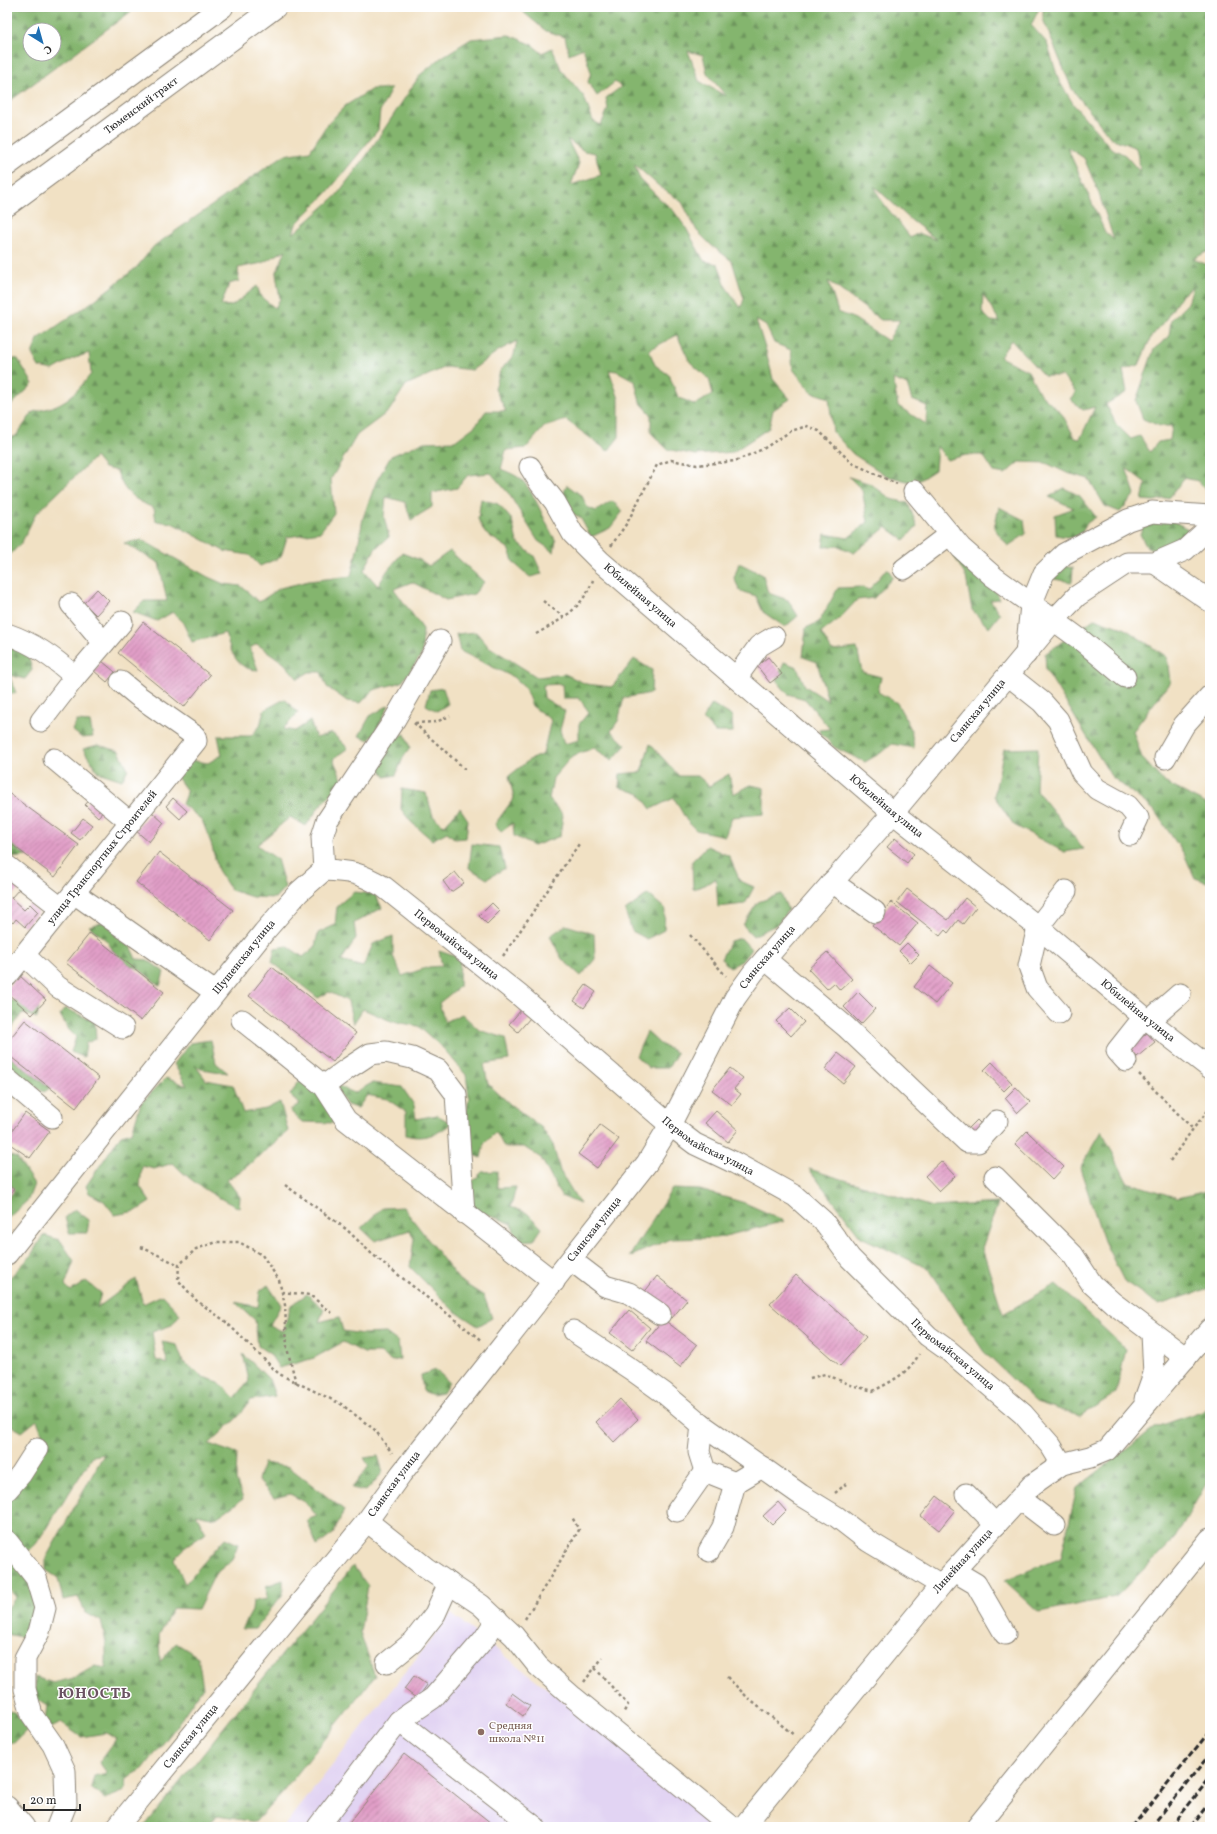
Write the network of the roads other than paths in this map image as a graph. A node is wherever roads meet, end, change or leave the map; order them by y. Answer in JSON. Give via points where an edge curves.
{"nodes":[{"id":1,"x":222,"y":7,"type":"edge"},
{"id":2,"x":275,"y":7,"type":"edge"},
{"id":3,"x":7,"y":165,"type":"edge"},
{"id":4,"x":7,"y":205,"type":"edge"},
{"id":5,"x":530,"y":467,"type":"dead end"},
{"id":6,"x":914,"y":491,"type":"road end"},
{"id":7,"x":1210,"y":516,"type":"edge"},
{"id":8,"x":1210,"y":527,"type":"edge"},
{"id":9,"x":950,"y":534,"type":"junction"},
{"id":10,"x":1155,"y":563,"type":"junction"},
{"id":11,"x":904,"y":569,"type":"dead end"},
{"id":12,"x":1210,"y":601,"type":"edge"},
{"id":13,"x":72,"y":604,"type":"dead end"},
{"id":14,"x":1031,"y":605,"type":"junction"},
{"id":15,"x":1053,"y":621,"type":"junction"},
{"id":16,"x":122,"y":622,"type":"dead end"},
{"id":17,"x":7,"y":634,"type":"edge"},
{"id":18,"x":774,"y":637,"type":"dead end"},
{"id":19,"x":440,"y":641,"type":"dead end"},
{"id":20,"x":104,"y":643,"type":"junction"},
{"id":21,"x":1026,"y":654,"type":"junction"},
{"id":22,"x":1008,"y":675,"type":"junction"},
{"id":23,"x":75,"y":677,"type":"junction"},
{"id":24,"x":1125,"y":677,"type":"dead end"},
{"id":25,"x":736,"y":678,"type":"junction"},
{"id":26,"x":121,"y":682,"type":"dead end"},
{"id":27,"x":1210,"y":696,"type":"edge"},
{"id":28,"x":41,"y":721,"type":"dead end"},
{"id":29,"x":1165,"y":758,"type":"dead end"},
{"id":30,"x":54,"y":759,"type":"dead end"},
{"id":31,"x":893,"y":813,"type":"junction"},
{"id":32,"x":130,"y":822,"type":"junction"},
{"id":33,"x":1130,"y":835,"type":"dead end"},
{"id":34,"x":7,"y":866,"type":"edge"},
{"id":35,"x":324,"y":870,"type":"junction"},
{"id":36,"x":832,"y":882,"type":"junction"},
{"id":37,"x":1066,"y":891,"type":"dead end"},
{"id":38,"x":68,"y":900,"type":"junction"},
{"id":39,"x":875,"y":912,"type":"dead end"},
{"id":40,"x":1038,"y":927,"type":"junction"},
{"id":41,"x":24,"y":955,"type":"junction"},
{"id":42,"x":765,"y":959,"type":"junction"},
{"id":43,"x":7,"y":976,"type":"edge"},
{"id":44,"x":215,"y":992,"type":"junction"},
{"id":45,"x":1180,"y":994,"type":"dead end"},
{"id":46,"x":1059,"y":1013,"type":"dead end"},
{"id":47,"x":1147,"y":1019,"type":"junction"},
{"id":48,"x":242,"y":1020,"type":"dead end"},
{"id":49,"x":124,"y":1028,"type":"dead end"},
{"id":50,"x":1126,"y":1061,"type":"road end"},
{"id":51,"x":1210,"y":1068,"type":"edge"},
{"id":52,"x":7,"y":1079,"type":"edge"},
{"id":53,"x":324,"y":1086,"type":"junction"},
{"id":54,"x":52,"y":1117,"type":"dead end"},
{"id":55,"x":998,"y":1121,"type":"dead end"},
{"id":56,"x":670,"y":1125,"type":"junction"},
{"id":57,"x":995,"y":1176,"type":"dead end"},
{"id":58,"x":464,"y":1213,"type":"junction"},
{"id":59,"x":7,"y":1254,"type":"edge"},
{"id":60,"x":571,"y":1260,"type":"junction"},
{"id":61,"x":554,"y":1282,"type":"junction"},
{"id":62,"x":660,"y":1314,"type":"dead end"},
{"id":63,"x":1210,"y":1329,"type":"edge"},
{"id":64,"x":573,"y":1331,"type":"dead end"},
{"id":65,"x":1152,"y":1334,"type":"junction"},
{"id":66,"x":1186,"y":1358,"type":"junction"},
{"id":67,"x":1142,"y":1409,"type":"junction"},
{"id":68,"x":702,"y":1425,"type":"junction"},
{"id":69,"x":37,"y":1449,"type":"dead end"},
{"id":70,"x":1062,"y":1464,"type":"junction"},
{"id":71,"x":762,"y":1467,"type":"junction"},
{"id":72,"x":705,"y":1471,"type":"junction"},
{"id":73,"x":735,"y":1483,"type":"junction"},
{"id":74,"x":7,"y":1490,"type":"edge"},
{"id":75,"x":966,"y":1494,"type":"dead end"},
{"id":76,"x":1020,"y":1499,"type":"junction"},
{"id":77,"x":677,"y":1511,"type":"dead end"},
{"id":78,"x":367,"y":1521,"type":"junction"},
{"id":79,"x":996,"y":1525,"type":"junction"},
{"id":80,"x":1054,"y":1525,"type":"dead end"},
{"id":81,"x":1210,"y":1539,"type":"edge"},
{"id":82,"x":7,"y":1541,"type":"edge"},
{"id":83,"x":709,"y":1551,"type":"dead end"},
{"id":84,"x":947,"y":1578,"type":"junction"},
{"id":85,"x":449,"y":1583,"type":"junction"},
{"id":86,"x":497,"y":1619,"type":"junction"},
{"id":87,"x":1005,"y":1634,"type":"dead end"},
{"id":88,"x":16,"y":1656,"type":"edge"},
{"id":89,"x":387,"y":1663,"type":"dead end"},
{"id":90,"x":399,"y":1721,"type":"junction"},
{"id":91,"x":7,"y":1807,"type":"edge"},
{"id":92,"x":24,"y":1827,"type":"edge"},
{"id":93,"x":57,"y":1827,"type":"edge"},
{"id":94,"x":117,"y":1827,"type":"edge"},
{"id":95,"x":318,"y":1827,"type":"edge"},
{"id":96,"x":535,"y":1827,"type":"edge"},
{"id":97,"x":732,"y":1827,"type":"edge"},
{"id":98,"x":743,"y":1827,"type":"edge"},
{"id":99,"x":977,"y":1827,"type":"edge"}],
"edges":[{"from":1,"to":3,"type":"main road"},
{"from":2,"to":4,"type":"main road","name":"Тюменский тракт"},
{"from":5,"to":25,"type":"street","name":"Юбилейная улица","via":[[555,502],[572,534]]},
{"from":6,"to":9,"type":"street"},
{"from":7,"to":14,"type":"street","via":[[1152,512],[1128,520],[1064,554],[1044,573]]},
{"from":8,"to":10,"type":"street","via":[[1185,550]]},
{"from":9,"to":11,"type":"street"},
{"from":9,"to":14,"type":"street","via":[[961,548],[994,577]]},
{"from":10,"to":12,"type":"street"},
{"from":10,"to":15,"type":"street","name":"Саянская улица","via":[[1127,563],[1077,596]]},
{"from":13,"to":20,"type":"street"},
{"from":14,"to":15,"type":"street"},
{"from":14,"to":21,"type":"street"},
{"from":15,"to":21,"type":"street","name":"Саянская улица"},
{"from":15,"to":24,"type":"street","via":[[1082,640]]},
{"from":16,"to":20,"type":"street"},
{"from":17,"to":23,"type":"street","via":[[26,641],[58,662]]},
{"from":18,"to":25,"type":"street","via":[[759,646]]},
{"from":19,"to":35,"type":"street","via":[[405,721],[327,820],[322,837]]},
{"from":20,"to":23,"type":"street"},
{"from":21,"to":22,"type":"street","name":"Саянская улица"},
{"from":22,"to":31,"type":"street","name":"Саянская улица"},
{"from":22,"to":33,"type":"street","via":[[1042,702],[1058,720],[1082,773],[1097,789],[1128,806],[1138,818]]},
{"from":23,"to":28,"type":"street"},
{"from":25,"to":31,"type":"street","name":"Юбилейная улица"},
{"from":26,"to":32,"type":"street","name":"улица Транспортных Строителей","via":[[196,738]]},
{"from":27,"to":29,"type":"street","via":[[1184,725]]},
{"from":30,"to":32,"type":"street"},
{"from":31,"to":36,"type":"street","name":"Саянская улица"},
{"from":31,"to":40,"type":"street","name":"Юбилейная улица"},
{"from":32,"to":38,"type":"street","name":"улица Транспортных Строителей"},
{"from":34,"to":38,"type":"street"},
{"from":35,"to":44,"type":"street","name":"Шушенская улица","via":[[299,892]]},
{"from":35,"to":56,"type":"street","name":"Первомайская улица","via":[[364,875],[384,887],[519,995]]},
{"from":36,"to":39,"type":"street"},
{"from":36,"to":42,"type":"street","name":"Саянская улица"},
{"from":37,"to":40,"type":"street"},
{"from":38,"to":41,"type":"street","name":"улица Транспортных Строителей"},
{"from":38,"to":44,"type":"street"},
{"from":40,"to":46,"type":"street","via":[[1029,966],[1037,988]]},
{"from":40,"to":47,"type":"street","name":"Юбилейная улица"},
{"from":41,"to":43,"type":"street","name":"улица Транспортных Строителей"},
{"from":41,"to":49,"type":"street","via":[[58,987]]},
{"from":42,"to":55,"type":"street","via":[[846,1027],[967,1142],[978,1142]]},
{"from":42,"to":56,"type":"street","name":"Саянская улица","via":[[740,992]]},
{"from":44,"to":59,"type":"street","name":"Шушенская улица"},
{"from":45,"to":47,"type":"street"},
{"from":47,"to":50,"type":"street","via":[[1117,1051]]},
{"from":47,"to":51,"type":"street","name":"Юбилейная улица"},
{"from":48,"to":53,"type":"street"},
{"from":52,"to":54,"type":"street"},
{"from":53,"to":58,"type":"street","via":[[346,1120]]},
{"from":53,"to":58,"type":"street","via":[[370,1054],[386,1052],[412,1058],[438,1070],[456,1094]]},
{"from":56,"to":60,"type":"street","name":"Саянская улица","via":[[647,1163]]},
{"from":56,"to":70,"type":"street","name":"Первомайская улица","via":[[695,1144],[795,1196],[823,1222],[850,1258],[928,1336],[1023,1414],[1051,1446]]},
{"from":57,"to":65,"type":"street","via":[[1073,1255],[1092,1284]]},
{"from":58,"to":61,"type":"street"},
{"from":60,"to":61,"type":"street","name":"Саянская улица"},
{"from":60,"to":62,"type":"street","via":[[605,1286],[629,1293]]},
{"from":61,"to":78,"type":"street","name":"Саянская улица","via":[[401,1474]]},
{"from":63,"to":66,"type":"street","name":"Линейная улица"},
{"from":64,"to":68,"type":"street","via":[[664,1393]]},
{"from":65,"to":66,"type":"street"},
{"from":65,"to":67,"type":"street","via":[[1154,1374]]},
{"from":66,"to":67,"type":"street","name":"Линейная улица"},
{"from":67,"to":70,"type":"street","name":"Линейная улица","via":[[1107,1450]]},
{"from":68,"to":71,"type":"street"},
{"from":68,"to":72,"type":"street","via":[[699,1452]]},
{"from":69,"to":74,"type":"street"},
{"from":70,"to":76,"type":"street","name":"Линейная улица","via":[[1032,1485]]},
{"from":71,"to":73,"type":"street"},
{"from":71,"to":84,"type":"street","via":[[868,1541]]},
{"from":72,"to":73,"type":"street"},
{"from":72,"to":77,"type":"street"},
{"from":73,"to":83,"type":"street","via":[[723,1527]]},
{"from":75,"to":79,"type":"street"},
{"from":76,"to":79,"type":"street","name":"Линейная улица"},
{"from":76,"to":80,"type":"street"},
{"from":78,"to":85,"type":"street"},
{"from":78,"to":94,"type":"street","name":"Саянская улица"},
{"from":79,"to":84,"type":"street","name":"Линейная улица"},
{"from":81,"to":99,"type":"street"},
{"from":82,"to":88,"type":"street","via":[[36,1578],[44,1608],[39,1632]]},
{"from":84,"to":87,"type":"street","via":[[976,1584]]},
{"from":84,"to":98,"type":"street","name":"Линейная улица"},
{"from":85,"to":86,"type":"street"},
{"from":85,"to":89,"type":"street","via":[[436,1614],[414,1642]]},
{"from":86,"to":90,"type":"street","via":[[484,1639],[433,1698]]},
{"from":86,"to":97,"type":"street","via":[[538,1666],[573,1697]]},
{"from":88,"to":93,"type":"street","via":[[32,1715],[53,1745],[64,1771],[66,1804]]},
{"from":90,"to":95,"type":"street"},
{"from":90,"to":96,"type":"street"},
{"from":91,"to":92,"type":"street"}]}
